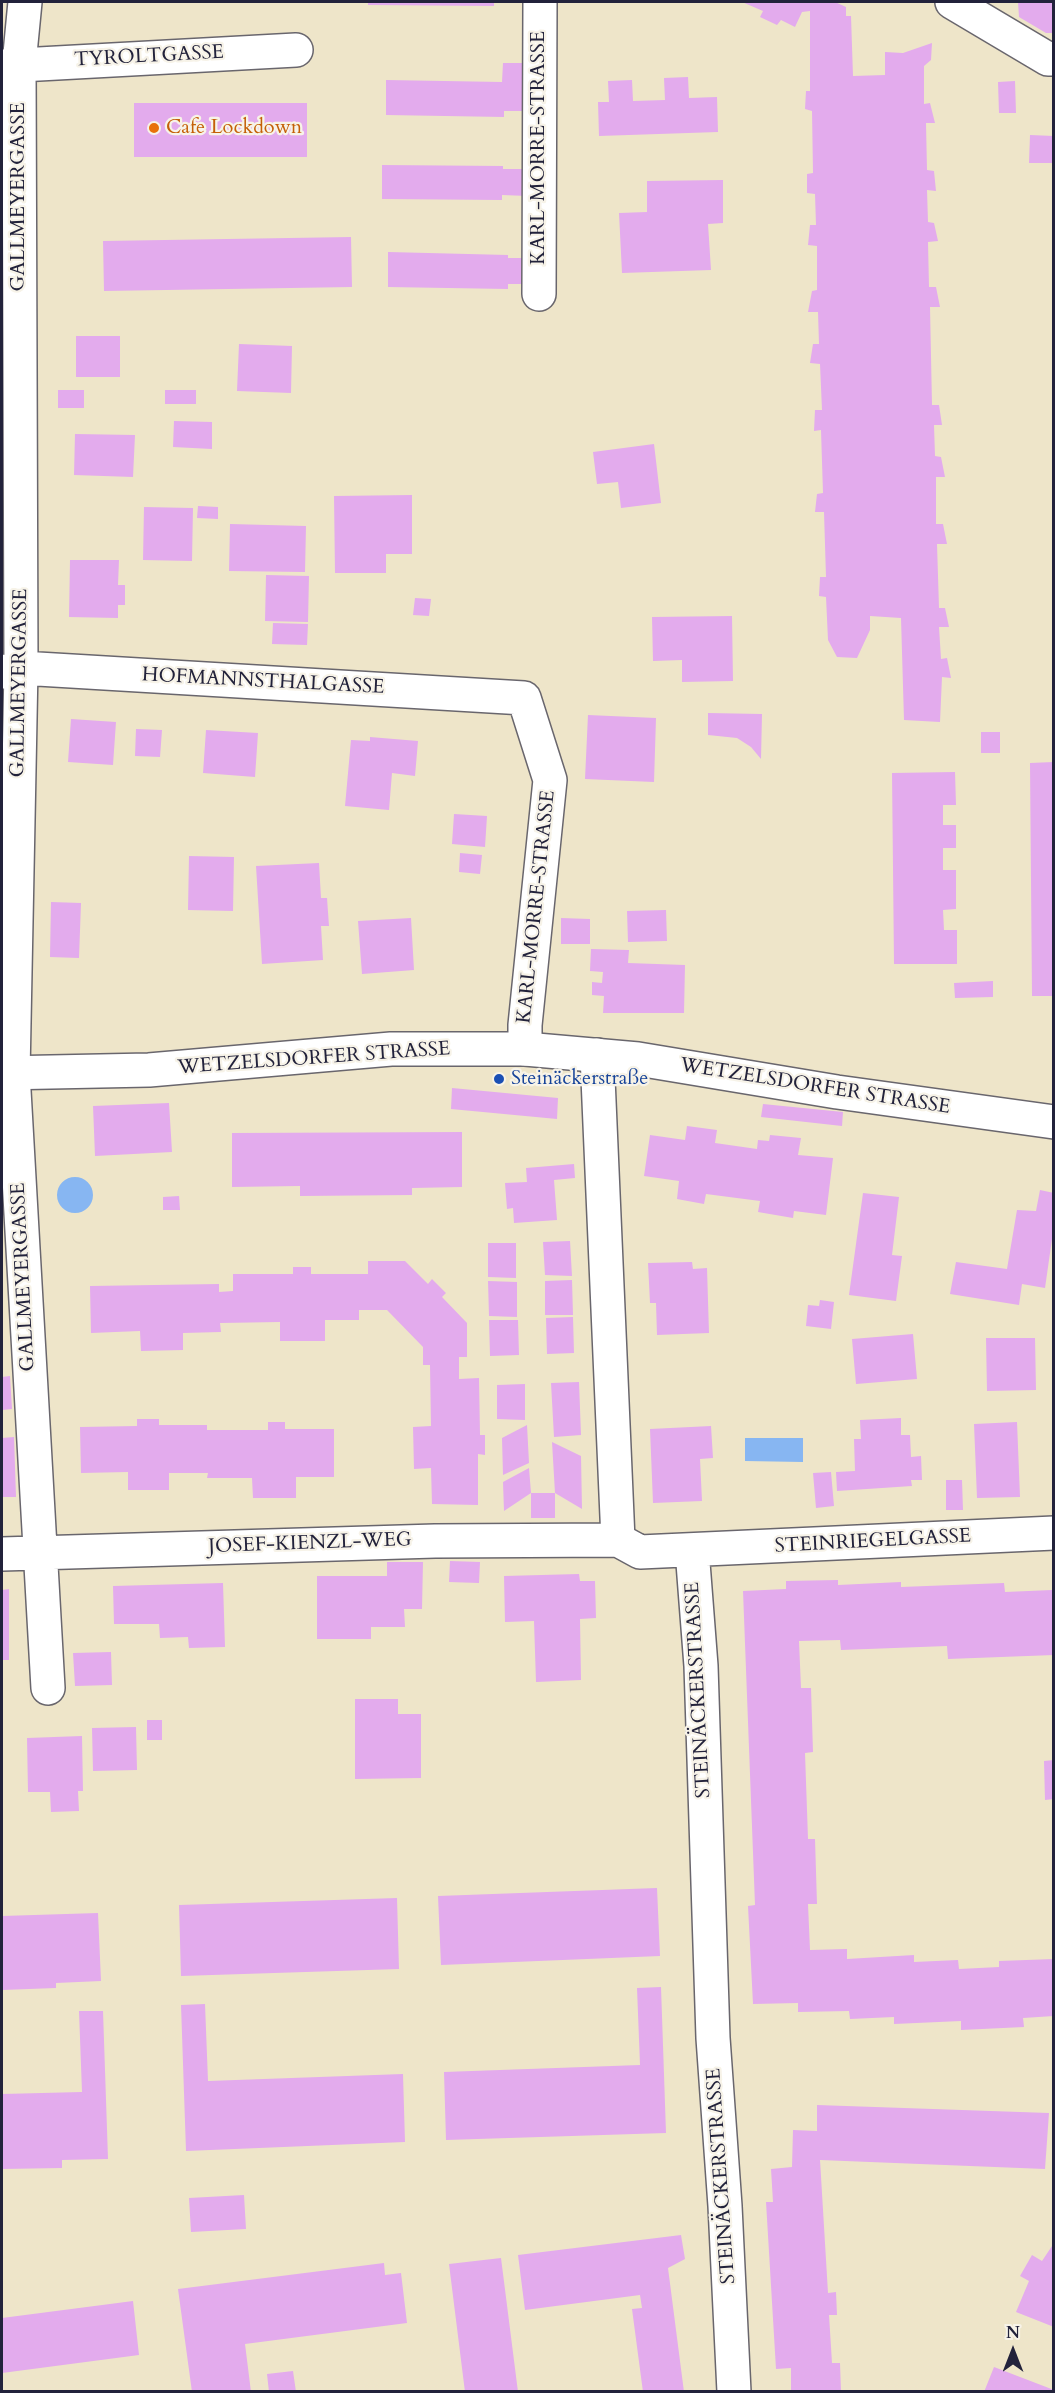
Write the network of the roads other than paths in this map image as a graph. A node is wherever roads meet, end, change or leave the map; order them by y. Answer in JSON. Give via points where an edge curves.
{"nodes":[{"id":1,"x":25,"y":2,"type":"edge"},
{"id":2,"x":540,"y":2,"type":"edge"},
{"id":3,"x":952,"y":2,"type":"edge"},
{"id":4,"x":296,"y":50,"type":"dead end"},
{"id":5,"x":1053,"y":59,"type":"edge"},
{"id":6,"x":10,"y":65,"type":"edge"},
{"id":7,"x":539,"y":294,"type":"dead end"},
{"id":8,"x":11,"y":670,"type":"edge"},
{"id":9,"x":524,"y":698,"type":"joint"},
{"id":10,"x":525,"y":1049,"type":"junction"},
{"id":11,"x":597,"y":1055,"type":"junction"},
{"id":12,"x":7,"y":1073,"type":"edge"},
{"id":13,"x":1053,"y":1122,"type":"edge"},
{"id":14,"x":1053,"y":1533,"type":"edge"},
{"id":15,"x":618,"y":1540,"type":"junction"},
{"id":16,"x":692,"y":1550,"type":"junction"},
{"id":17,"x":39,"y":1552,"type":"junction"},
{"id":18,"x":2,"y":1554,"type":"edge"},
{"id":19,"x":48,"y":1688,"type":"dead end"},
{"id":20,"x":734,"y":2391,"type":"edge"}],
"edges":[{"from":1,"to":6,"type":"street","name":"GALLMEYERGASSE"},
{"from":2,"to":7,"type":"street","name":"KARL-MORRE-STRASSE"},
{"from":3,"to":5,"type":"street"},
{"from":4,"to":6,"type":"street","name":"TYROLTGASSE"},
{"from":6,"to":8,"type":"street","name":"GALLMEYERGASSE"},
{"from":8,"to":9,"type":"street","name":"HOFMANNSTHALGASSE"},
{"from":8,"to":12,"type":"street","name":"GALLMEYERGASSE"},
{"from":9,"to":10,"type":"street","name":"KARL-MORRE-STRASSE","via":[[550,780]]},
{"from":10,"to":11,"type":"street","name":"WETZELSDORFER STRASSE"},
{"from":10,"to":12,"type":"street","name":"WETZELSDORFER STRASSE","via":[[391,1049],[160,1069]]},
{"from":11,"to":13,"type":"street","name":"WETZELSDORFER STRASSE"},
{"from":11,"to":15,"type":"street"},
{"from":12,"to":17,"type":"street","name":"GALLMEYERGASSE"},
{"from":14,"to":16,"type":"street","name":"STEINRIEGELGASSE"},
{"from":15,"to":16,"type":"street","via":[[640,1552]]},
{"from":15,"to":17,"type":"street","name":"JOSEF-KIENZL-WEG"},
{"from":16,"to":20,"type":"street","name":"STEINÄCKERSTRASSE","via":[[701,1666],[713,2038],[726,2206]]},
{"from":17,"to":18,"type":"street","name":"JOSEF-KIENZL-WEG"},
{"from":17,"to":19,"type":"street","name":"GALLMEYERGASSE"}]}
